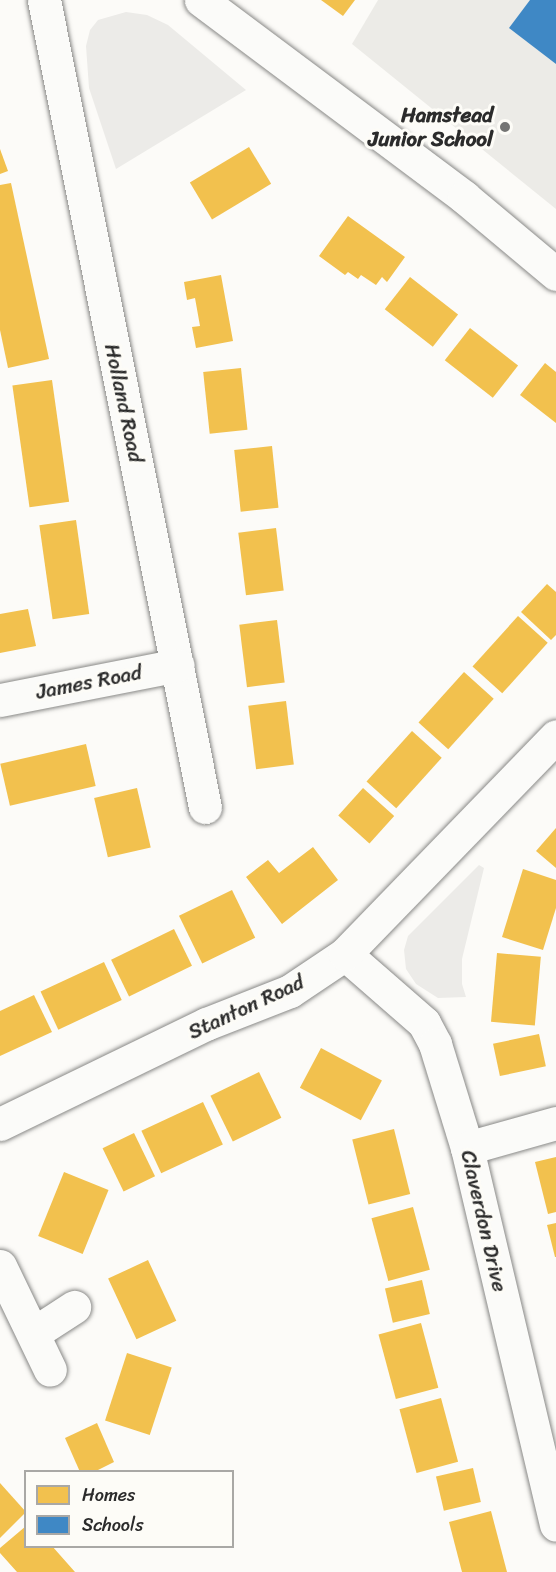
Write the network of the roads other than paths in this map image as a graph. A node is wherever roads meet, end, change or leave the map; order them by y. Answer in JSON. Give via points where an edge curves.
{"nodes":[{"id":1,"x":44,"y":0,"type":"edge"},
{"id":2,"x":201,"y":0,"type":"edge"},
{"id":3,"x":556,"y":274,"type":"edge"},
{"id":4,"x":178,"y":665,"type":"junction"},
{"id":5,"x":0,"y":700,"type":"edge"},
{"id":6,"x":556,"y":736,"type":"edge"},
{"id":7,"x":205,"y":807,"type":"dead end"},
{"id":8,"x":345,"y":954,"type":"junction"},
{"id":9,"x":0,"y":1124,"type":"edge"},
{"id":10,"x":556,"y":1124,"type":"edge"},
{"id":11,"x":467,"y":1148,"type":"junction"},
{"id":12,"x":0,"y":1266,"type":"edge"},
{"id":13,"x":74,"y":1307,"type":"dead end"},
{"id":14,"x":34,"y":1333,"type":"junction"},
{"id":15,"x":50,"y":1370,"type":"dead end"},
{"id":16,"x":556,"y":1526,"type":"edge"}],
"edges":[{"from":1,"to":4,"type":"street","name":"Holland Road"},
{"from":2,"to":3,"type":"street","via":[[464,197]]},
{"from":4,"to":5,"type":"street","name":"James Road"},
{"from":4,"to":7,"type":"street","name":"Holland Road"},
{"from":6,"to":8,"type":"street","name":"Stanton Road"},
{"from":8,"to":9,"type":"street","name":"Stanton Road","via":[[290,991],[206,1024]]},
{"from":8,"to":11,"type":"street","name":"Claverdon Drive","via":[[424,1023],[435,1044]]},
{"from":10,"to":11,"type":"street"},
{"from":11,"to":16,"type":"street","name":"Claverdon Drive"},
{"from":12,"to":14,"type":"street"},
{"from":13,"to":14,"type":"street"},
{"from":14,"to":15,"type":"street"}]}
